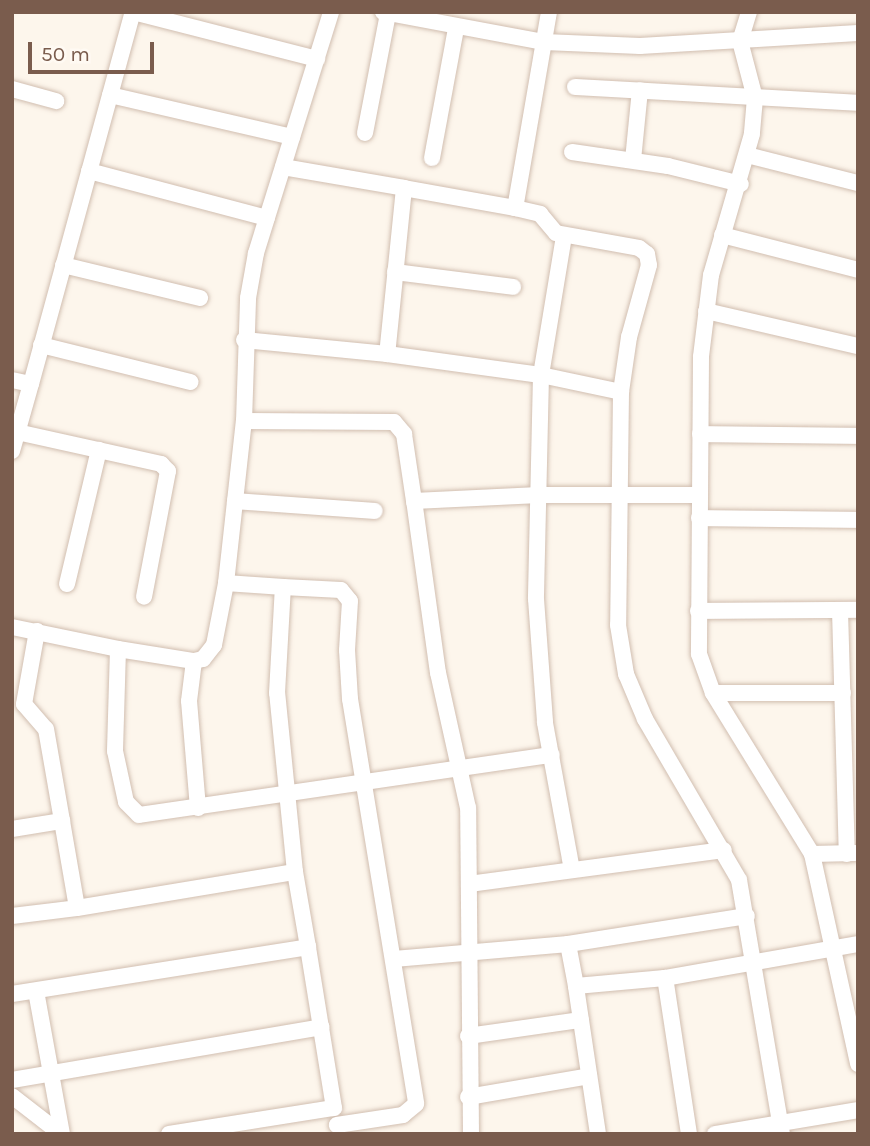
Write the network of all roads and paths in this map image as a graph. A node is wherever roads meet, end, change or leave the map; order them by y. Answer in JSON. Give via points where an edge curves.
{"nodes":[{"id":1,"x":331,"y":12,"type":"edge"},
{"id":2,"x":548,"y":12,"type":"edge"},
{"id":3,"x":749,"y":12,"type":"edge"},
{"id":4,"x":386,"y":13,"type":"edge"},
{"id":5,"x":420,"y":16,"type":"edge"},
{"id":6,"x":456,"y":29,"type":"junction"},
{"id":7,"x":858,"y":33,"type":"edge"},
{"id":8,"x":740,"y":41,"type":"junction"},
{"id":9,"x":544,"y":42,"type":"junction"},
{"id":10,"x":317,"y":59,"type":"junction"},
{"id":11,"x":575,"y":86,"type":"dead end"},
{"id":12,"x":12,"y":89,"type":"edge"},
{"id":13,"x":640,"y":90,"type":"junction"},
{"id":14,"x":110,"y":95,"type":"junction"},
{"id":15,"x":754,"y":98,"type":"junction"},
{"id":16,"x":56,"y":101,"type":"dead end"},
{"id":17,"x":858,"y":103,"type":"edge"},
{"id":18,"x":365,"y":133,"type":"dead end"},
{"id":19,"x":292,"y":137,"type":"junction"},
{"id":20,"x":572,"y":152,"type":"dead end"},
{"id":21,"x":747,"y":155,"type":"junction"},
{"id":22,"x":432,"y":158,"type":"dead end"},
{"id":23,"x":633,"y":160,"type":"junction"},
{"id":24,"x":283,"y":167,"type":"junction"},
{"id":25,"x":89,"y":171,"type":"junction"},
{"id":26,"x":858,"y":183,"type":"edge"},
{"id":27,"x":741,"y":184,"type":"junction"},
{"id":28,"x":404,"y":188,"type":"junction"},
{"id":29,"x":515,"y":208,"type":"junction"},
{"id":30,"x":267,"y":218,"type":"junction"},
{"id":31,"x":722,"y":235,"type":"junction"},
{"id":32,"x":564,"y":236,"type":"junction"},
{"id":33,"x":63,"y":265,"type":"junction"},
{"id":34,"x":858,"y":270,"type":"edge"},
{"id":35,"x":395,"y":271,"type":"junction"},
{"id":36,"x":513,"y":287,"type":"dead end"},
{"id":37,"x":200,"y":298,"type":"dead end"},
{"id":38,"x":706,"y":311,"type":"junction"},
{"id":39,"x":244,"y":340,"type":"junction"},
{"id":40,"x":41,"y":345,"type":"junction"},
{"id":41,"x":858,"y":346,"type":"edge"},
{"id":42,"x":387,"y":354,"type":"junction"},
{"id":43,"x":541,"y":375,"type":"junction"},
{"id":44,"x":12,"y":380,"type":"edge"},
{"id":45,"x":191,"y":382,"type":"dead end"},
{"id":46,"x":31,"y":384,"type":"junction"},
{"id":47,"x":621,"y":391,"type":"junction"},
{"id":48,"x":244,"y":421,"type":"junction"},
{"id":49,"x":17,"y":432,"type":"junction"},
{"id":50,"x":700,"y":434,"type":"junction"},
{"id":51,"x":858,"y":436,"type":"edge"},
{"id":52,"x":99,"y":450,"type":"junction"},
{"id":53,"x":12,"y":451,"type":"edge"},
{"id":54,"x":619,"y":493,"type":"junction"},
{"id":55,"x":539,"y":495,"type":"junction"},
{"id":56,"x":699,"y":495,"type":"junction"},
{"id":57,"x":235,"y":501,"type":"junction"},
{"id":58,"x":414,"y":501,"type":"junction"},
{"id":59,"x":375,"y":511,"type":"dead end"},
{"id":60,"x":699,"y":518,"type":"junction"},
{"id":61,"x":858,"y":520,"type":"edge"},
{"id":62,"x":226,"y":583,"type":"junction"},
{"id":63,"x":67,"y":584,"type":"dead end"},
{"id":64,"x":283,"y":587,"type":"junction"},
{"id":65,"x":144,"y":597,"type":"dead end"},
{"id":66,"x":840,"y":610,"type":"junction"},
{"id":67,"x":858,"y":610,"type":"edge"},
{"id":68,"x":698,"y":611,"type":"junction"},
{"id":69,"x":12,"y":626,"type":"edge"},
{"id":70,"x":37,"y":631,"type":"junction"},
{"id":71,"x":118,"y":649,"type":"junction"},
{"id":72,"x":194,"y":661,"type":"junction"},
{"id":73,"x":713,"y":693,"type":"junction"},
{"id":74,"x":843,"y":693,"type":"junction"},
{"id":75,"x":552,"y":755,"type":"junction"},
{"id":76,"x":459,"y":769,"type":"junction"},
{"id":77,"x":362,"y":781,"type":"junction"},
{"id":78,"x":287,"y":793,"type":"junction"},
{"id":79,"x":198,"y":808,"type":"junction"},
{"id":80,"x":62,"y":821,"type":"junction"},
{"id":81,"x":12,"y":829,"type":"edge"},
{"id":82,"x":724,"y":850,"type":"junction"},
{"id":83,"x":852,"y":853,"type":"edge"},
{"id":84,"x":812,"y":854,"type":"junction"},
{"id":85,"x":572,"y":870,"type":"junction"},
{"id":86,"x":295,"y":872,"type":"junction"},
{"id":87,"x":469,"y":884,"type":"junction"},
{"id":88,"x":77,"y":908,"type":"junction"},
{"id":89,"x":12,"y":916,"type":"edge"},
{"id":90,"x":747,"y":916,"type":"junction"},
{"id":91,"x":568,"y":944,"type":"junction"},
{"id":92,"x":858,"y":944,"type":"edge"},
{"id":93,"x":308,"y":947,"type":"junction"},
{"id":94,"x":835,"y":948,"type":"junction"},
{"id":95,"x":471,"y":951,"type":"junction"},
{"id":96,"x":394,"y":959,"type":"junction"},
{"id":97,"x":754,"y":960,"type":"junction"},
{"id":98,"x":665,"y":978,"type":"junction"},
{"id":99,"x":576,"y":986,"type":"junction"},
{"id":100,"x":36,"y":991,"type":"junction"},
{"id":101,"x":12,"y":994,"type":"edge"},
{"id":102,"x":581,"y":1020,"type":"junction"},
{"id":103,"x":321,"y":1027,"type":"junction"},
{"id":104,"x":855,"y":1032,"type":"edge"},
{"id":105,"x":468,"y":1036,"type":"junction"},
{"id":106,"x":858,"y":1064,"type":"edge"},
{"id":107,"x":50,"y":1073,"type":"junction"},
{"id":108,"x":589,"y":1076,"type":"junction"},
{"id":109,"x":12,"y":1080,"type":"edge"},
{"id":110,"x":12,"y":1096,"type":"edge"},
{"id":111,"x":468,"y":1097,"type":"junction"},
{"id":112,"x":334,"y":1108,"type":"junction"},
{"id":113,"x":858,"y":1110,"type":"edge"},
{"id":114,"x":781,"y":1128,"type":"edge"},
{"id":115,"x":338,"y":1129,"type":"edge"},
{"id":116,"x":61,"y":1134,"type":"edge"},
{"id":117,"x":169,"y":1134,"type":"edge"},
{"id":118,"x":471,"y":1134,"type":"edge"},
{"id":119,"x":598,"y":1134,"type":"edge"},
{"id":120,"x":689,"y":1134,"type":"edge"},
{"id":121,"x":715,"y":1134,"type":"edge"}],
"edges":[{"from":1,"to":10,"type":"street"},
{"from":2,"to":9,"type":"street"},
{"from":3,"to":8,"type":"street"},
{"from":4,"to":5,"type":"street"},
{"from":4,"to":18,"type":"street"},
{"from":5,"to":6,"type":"street"},
{"from":6,"to":9,"type":"street"},
{"from":6,"to":22,"type":"street"},
{"from":7,"to":8,"type":"street"},
{"from":8,"to":9,"type":"street","via":[[640,46]]},
{"from":8,"to":15,"type":"street"},
{"from":9,"to":29,"type":"street"},
{"from":10,"to":14,"type":"street","via":[[133,12]]},
{"from":10,"to":19,"type":"street"},
{"from":11,"to":13,"type":"street"},
{"from":12,"to":16,"type":"street"},
{"from":13,"to":15,"type":"street"},
{"from":13,"to":23,"type":"street"},
{"from":14,"to":19,"type":"street"},
{"from":14,"to":25,"type":"street"},
{"from":15,"to":17,"type":"street"},
{"from":15,"to":21,"type":"street"},
{"from":19,"to":24,"type":"street"},
{"from":20,"to":23,"type":"street"},
{"from":21,"to":26,"type":"street"},
{"from":21,"to":27,"type":"street"},
{"from":23,"to":27,"type":"street"},
{"from":24,"to":28,"type":"street"},
{"from":24,"to":30,"type":"street"},
{"from":25,"to":30,"type":"street"},
{"from":25,"to":33,"type":"street"},
{"from":27,"to":31,"type":"street"},
{"from":28,"to":29,"type":"street"},
{"from":28,"to":35,"type":"street"},
{"from":29,"to":32,"type":"street","via":[[540,214],[550,228]]},
{"from":30,"to":39,"type":"street","via":[[256,253]]},
{"from":31,"to":34,"type":"street"},
{"from":31,"to":38,"type":"street"},
{"from":32,"to":43,"type":"street"},
{"from":32,"to":47,"type":"street","via":[[639,248],[647,254],[649,265],[629,337]]},
{"from":33,"to":37,"type":"street"},
{"from":33,"to":40,"type":"street"},
{"from":35,"to":36,"type":"street"},
{"from":35,"to":42,"type":"street"},
{"from":38,"to":41,"type":"street"},
{"from":38,"to":50,"type":"street"},
{"from":39,"to":42,"type":"street"},
{"from":39,"to":48,"type":"street"},
{"from":40,"to":45,"type":"street"},
{"from":40,"to":46,"type":"street"},
{"from":42,"to":43,"type":"street"},
{"from":43,"to":47,"type":"street"},
{"from":43,"to":55,"type":"street"},
{"from":44,"to":46,"type":"street"},
{"from":46,"to":49,"type":"street"},
{"from":47,"to":54,"type":"street"},
{"from":48,"to":57,"type":"street"},
{"from":48,"to":58,"type":"street","via":[[394,422],[404,434]]},
{"from":49,"to":52,"type":"street"},
{"from":49,"to":53,"type":"street"},
{"from":50,"to":51,"type":"street"},
{"from":50,"to":56,"type":"street"},
{"from":52,"to":63,"type":"street"},
{"from":52,"to":65,"type":"street","via":[[161,464],[168,471]]},
{"from":54,"to":55,"type":"street"},
{"from":54,"to":56,"type":"street"},
{"from":54,"to":82,"type":"street","via":[[618,625],[626,674],[645,719]]},
{"from":55,"to":58,"type":"street"},
{"from":55,"to":75,"type":"street","via":[[537,635]]},
{"from":56,"to":60,"type":"street"},
{"from":57,"to":59,"type":"street"},
{"from":57,"to":62,"type":"street"},
{"from":58,"to":76,"type":"street","via":[[438,673]]},
{"from":60,"to":61,"type":"street"},
{"from":60,"to":68,"type":"street"},
{"from":62,"to":64,"type":"street"},
{"from":62,"to":72,"type":"street","via":[[214,645],[203,659]]},
{"from":64,"to":77,"type":"street","via":[[348,593],[350,699]]},
{"from":64,"to":78,"type":"street","via":[[276,692]]},
{"from":66,"to":67,"type":"street"},
{"from":66,"to":68,"type":"street"},
{"from":66,"to":74,"type":"street"},
{"from":68,"to":73,"type":"street","via":[[699,654]]},
{"from":69,"to":70,"type":"street"},
{"from":70,"to":71,"type":"street"},
{"from":70,"to":80,"type":"street","via":[[24,704],[47,729]]},
{"from":71,"to":72,"type":"street"},
{"from":71,"to":79,"type":"street","via":[[115,751],[126,802],[139,815]]},
{"from":72,"to":79,"type":"street","via":[[189,701]]},
{"from":73,"to":74,"type":"street"},
{"from":73,"to":84,"type":"street"},
{"from":74,"to":83,"type":"street"},
{"from":75,"to":76,"type":"street"},
{"from":75,"to":85,"type":"street"},
{"from":76,"to":77,"type":"street"},
{"from":76,"to":87,"type":"street","via":[[468,808]]},
{"from":77,"to":78,"type":"street"},
{"from":77,"to":96,"type":"street"},
{"from":78,"to":79,"type":"street"},
{"from":78,"to":86,"type":"street"},
{"from":80,"to":81,"type":"street"},
{"from":80,"to":88,"type":"street"},
{"from":82,"to":85,"type":"street"},
{"from":82,"to":90,"type":"street","via":[[739,880]]},
{"from":83,"to":84,"type":"street"},
{"from":84,"to":94,"type":"street"},
{"from":85,"to":87,"type":"street"},
{"from":86,"to":88,"type":"street"},
{"from":86,"to":93,"type":"street"},
{"from":87,"to":95,"type":"street"},
{"from":88,"to":89,"type":"street"},
{"from":90,"to":91,"type":"street"},
{"from":90,"to":97,"type":"street"},
{"from":91,"to":95,"type":"street"},
{"from":91,"to":99,"type":"street"},
{"from":92,"to":94,"type":"street"},
{"from":93,"to":100,"type":"street"},
{"from":93,"to":103,"type":"street"},
{"from":94,"to":97,"type":"street"},
{"from":94,"to":104,"type":"street"},
{"from":95,"to":96,"type":"street"},
{"from":95,"to":105,"type":"street"},
{"from":96,"to":115,"type":"street","via":[[416,1104],[403,1115]]},
{"from":97,"to":98,"type":"street"},
{"from":97,"to":114,"type":"street"},
{"from":98,"to":99,"type":"street"},
{"from":98,"to":120,"type":"street"},
{"from":99,"to":102,"type":"street"},
{"from":100,"to":101,"type":"street"},
{"from":100,"to":107,"type":"street"},
{"from":102,"to":105,"type":"street"},
{"from":102,"to":108,"type":"street"},
{"from":103,"to":107,"type":"street"},
{"from":103,"to":112,"type":"street"},
{"from":104,"to":106,"type":"street"},
{"from":105,"to":111,"type":"street"},
{"from":107,"to":109,"type":"street"},
{"from":107,"to":116,"type":"street"},
{"from":108,"to":111,"type":"street"},
{"from":108,"to":119,"type":"street"},
{"from":110,"to":116,"type":"street"},
{"from":111,"to":118,"type":"street"},
{"from":112,"to":115,"type":"street"},
{"from":112,"to":117,"type":"street"},
{"from":113,"to":114,"type":"street"},
{"from":114,"to":121,"type":"street"}]}
